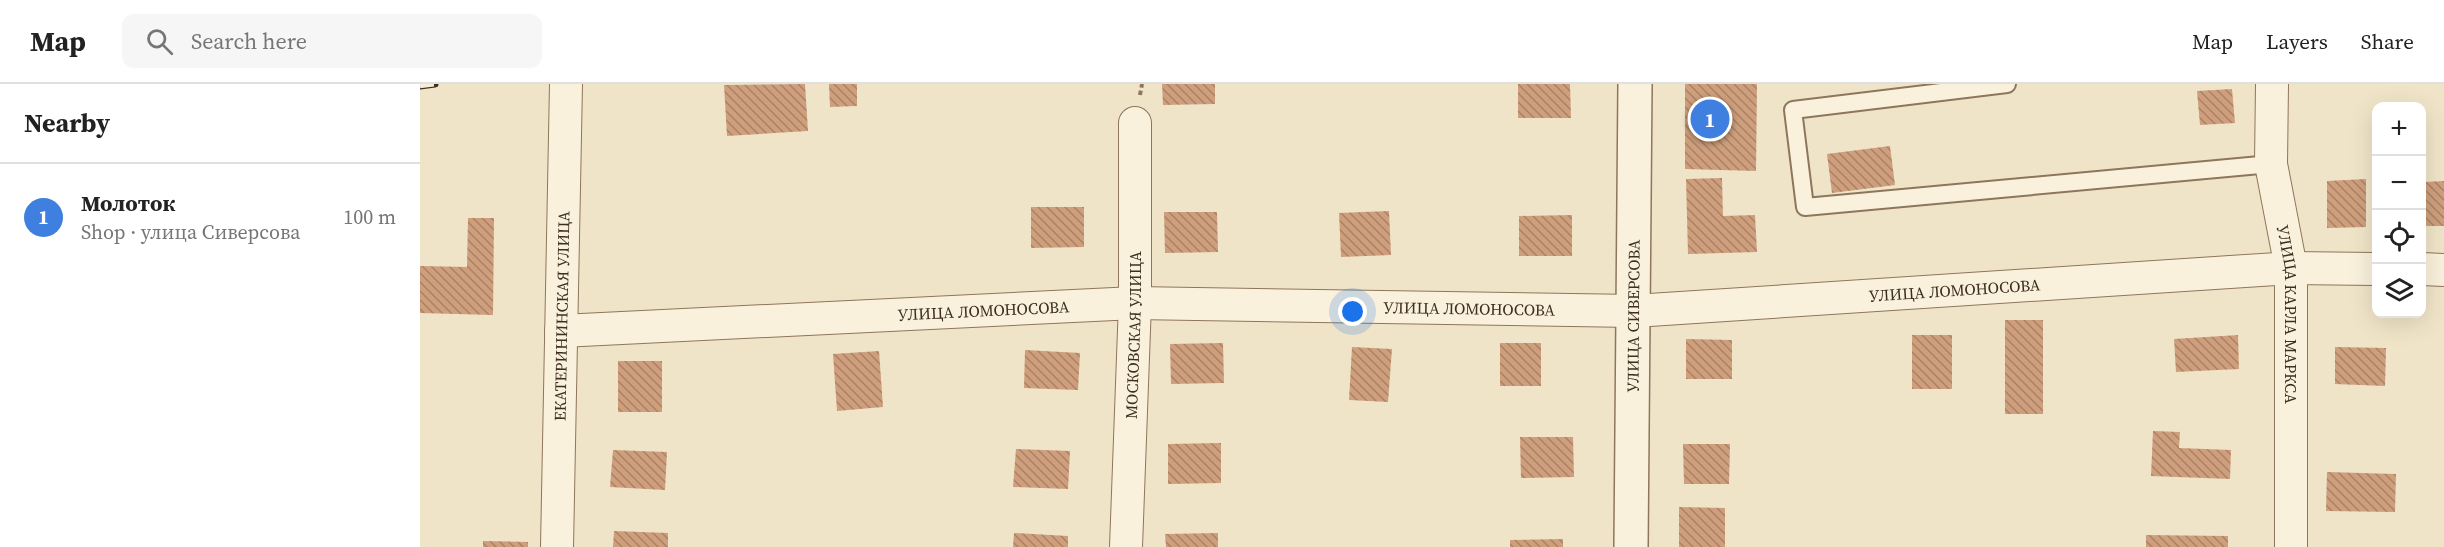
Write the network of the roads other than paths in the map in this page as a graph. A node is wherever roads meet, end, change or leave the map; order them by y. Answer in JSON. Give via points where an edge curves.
{"nodes":[{"id":1,"x":566,"y":84,"type":"edge"},
{"id":2,"x":1635,"y":84,"type":"edge"},
{"id":3,"x":2007,"y":84,"type":"edge"},
{"id":4,"x":2272,"y":84,"type":"edge"},
{"id":5,"x":1136,"y":123,"type":"dead end"},
{"id":6,"x":2271,"y":164,"type":"junction"},
{"id":7,"x":2291,"y":267,"type":"junction"},
{"id":8,"x":2372,"y":269,"type":"edge"},
{"id":9,"x":2426,"y":269,"type":"edge"},
{"id":10,"x":2444,"y":270,"type":"edge"},
{"id":11,"x":1135,"y":303,"type":"junction"},
{"id":12,"x":1634,"y":311,"type":"junction"},
{"id":13,"x":561,"y":331,"type":"junction"},
{"id":14,"x":557,"y":547,"type":"edge"},
{"id":15,"x":1126,"y":547,"type":"edge"},
{"id":16,"x":1630,"y":547,"type":"edge"},
{"id":17,"x":2291,"y":547,"type":"edge"}],
"edges":[{"from":1,"to":13,"type":"street","name":"ЕКАТЕРИНИНСКАЯ УЛИЦА"},
{"from":2,"to":12,"type":"street","name":"УЛИЦА СИВЕРСОВА"},
{"from":3,"to":6,"type":"lane","via":[[1793,110],[1805,207]]},
{"from":4,"to":6,"type":"street","name":"УЛИЦА КАРЛА МАРКСА"},
{"from":5,"to":11,"type":"street","name":"МОСКОВСКАЯ УЛИЦА"},
{"from":6,"to":7,"type":"street","name":"УЛИЦА КАРЛА МАРКСА"},
{"from":7,"to":8,"type":"street","name":"УЛИЦА ЛОМОНОСОВА"},
{"from":7,"to":12,"type":"street","name":"УЛИЦА ЛОМОНОСОВА"},
{"from":7,"to":17,"type":"street","name":"УЛИЦА КАРЛА МАРКСА"},
{"from":9,"to":10,"type":"street"},
{"from":11,"to":12,"type":"street","name":"УЛИЦА ЛОМОНОСОВА"},
{"from":11,"to":13,"type":"street","name":"УЛИЦА ЛОМОНОСОВА"},
{"from":11,"to":15,"type":"street","name":"МОСКОВСКАЯ УЛИЦА"},
{"from":12,"to":16,"type":"street","name":"УЛИЦА СИВЕРСОВА"},
{"from":13,"to":14,"type":"street","name":"ЕКАТЕРИНИНСКАЯ УЛИЦА"}]}
